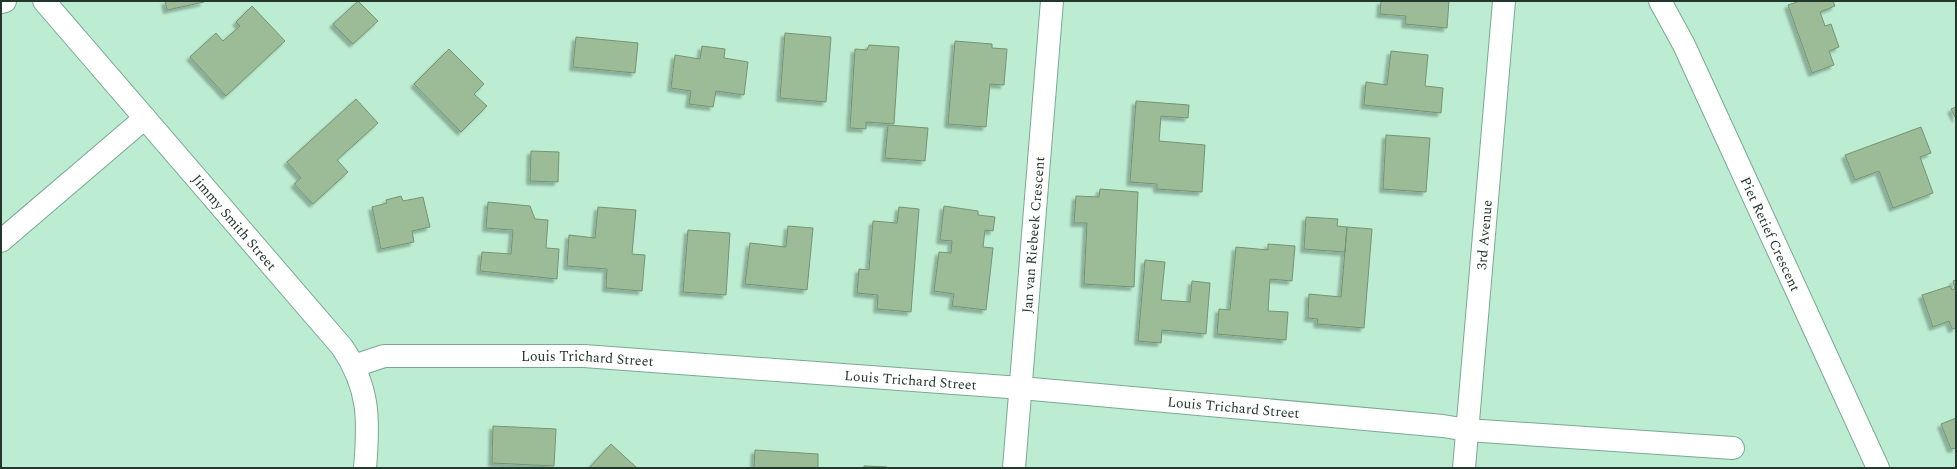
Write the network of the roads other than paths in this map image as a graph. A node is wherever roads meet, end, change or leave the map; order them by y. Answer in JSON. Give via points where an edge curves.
{"nodes":[{"id":1,"x":5,"y":1,"type":"edge"},
{"id":2,"x":44,"y":1,"type":"edge"},
{"id":3,"x":1052,"y":1,"type":"edge"},
{"id":4,"x":1504,"y":1,"type":"edge"},
{"id":5,"x":1660,"y":1,"type":"edge"},
{"id":6,"x":1,"y":2,"type":"edge"},
{"id":7,"x":145,"y":118,"type":"junction"},
{"id":8,"x":1,"y":241,"type":"edge"},
{"id":9,"x":354,"y":366,"type":"junction"},
{"id":10,"x":1021,"y":388,"type":"junction"},
{"id":11,"x":1467,"y":430,"type":"junction"},
{"id":12,"x":1733,"y":448,"type":"dead end"},
{"id":13,"x":365,"y":468,"type":"edge"},
{"id":14,"x":1014,"y":468,"type":"edge"},
{"id":15,"x":1464,"y":468,"type":"edge"},
{"id":16,"x":1878,"y":468,"type":"edge"}],
"edges":[{"from":1,"to":6,"type":"street"},
{"from":2,"to":7,"type":"street","name":"Jimmy Smith Street"},
{"from":3,"to":10,"type":"street","name":"Jan van Riebeek Crescent"},
{"from":4,"to":11,"type":"street","name":"3rd Avenue"},
{"from":5,"to":16,"type":"street","name":"Piet Retief Crescent","via":[[1684,45]]},
{"from":7,"to":8,"type":"street"},
{"from":7,"to":9,"type":"street","name":"Jimmy Smith Street","via":[[342,347]]},
{"from":9,"to":10,"type":"street","name":"Louis Trichard Street","via":[[384,356],[584,356]]},
{"from":9,"to":13,"type":"street","name":"Jimmy Smith Street","via":[[362,384],[366,403],[368,422]]},
{"from":10,"to":11,"type":"street","name":"Louis Trichard Street"},
{"from":10,"to":14,"type":"street","name":"Jan van Riebeek Crescent"},
{"from":11,"to":12,"type":"street","name":"Louis Trichard Street"},
{"from":11,"to":15,"type":"street","name":"3rd Avenue"}]}
